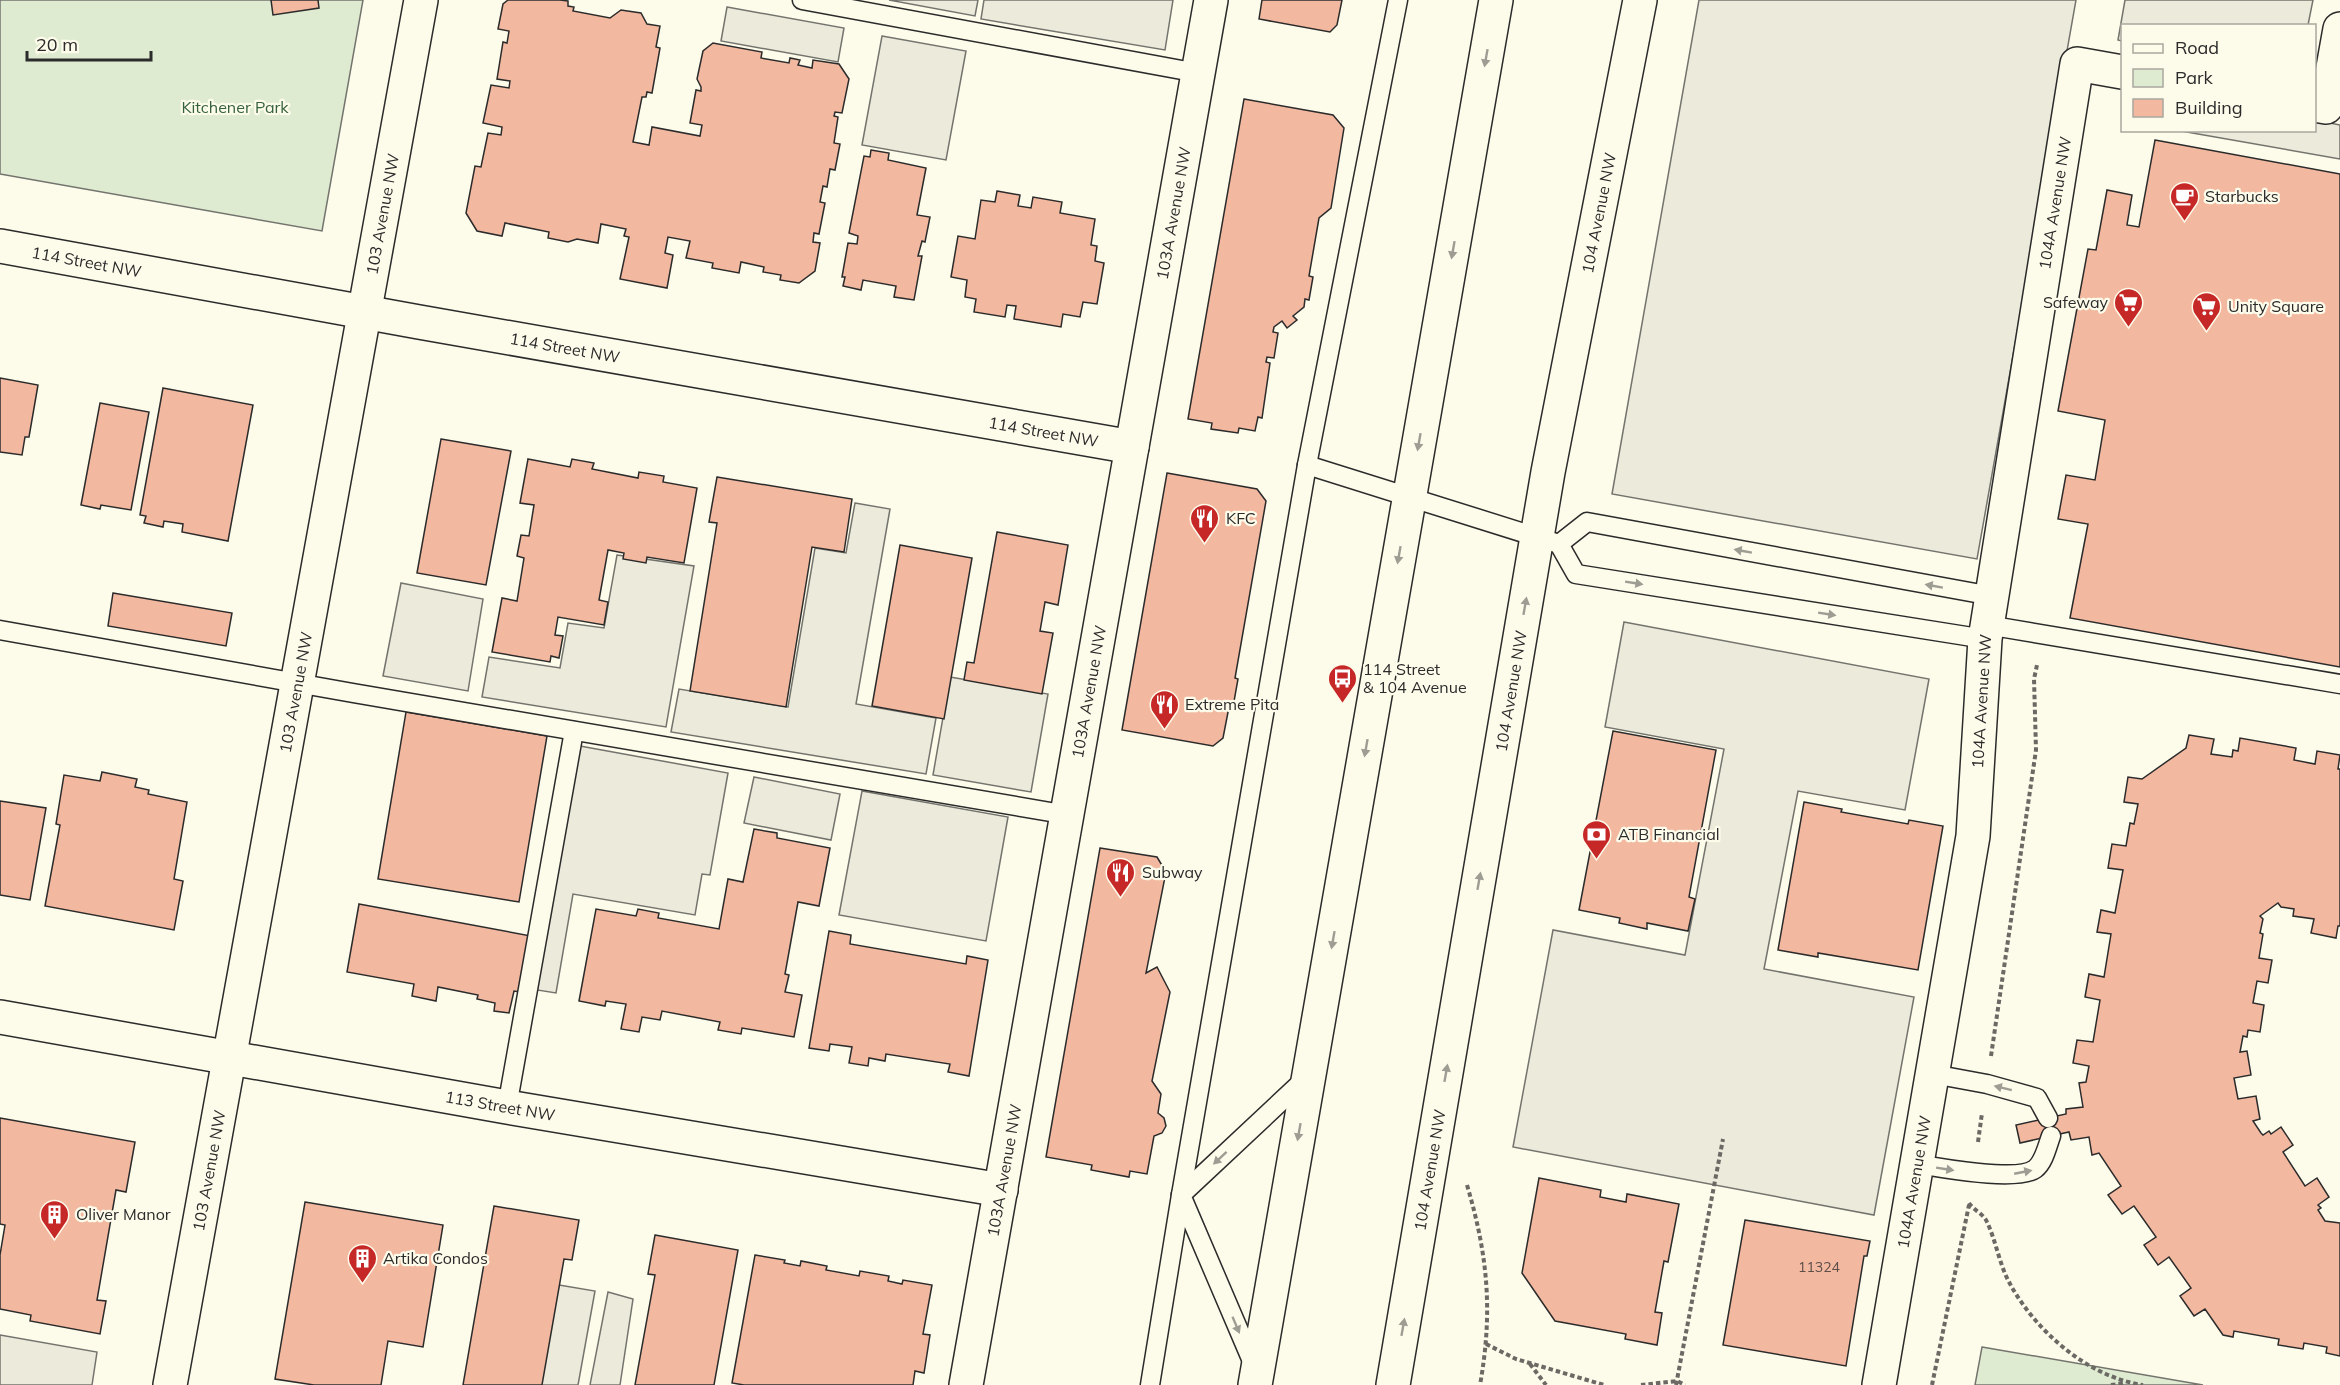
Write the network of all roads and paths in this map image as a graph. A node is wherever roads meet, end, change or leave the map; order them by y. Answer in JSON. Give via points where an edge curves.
{"nodes":[{"id":1,"x":421,"y":0,"type":"edge"},
{"id":2,"x":802,"y":0,"type":"edge"},
{"id":3,"x":1211,"y":0,"type":"edge"},
{"id":4,"x":1398,"y":0,"type":"edge"},
{"id":5,"x":1496,"y":0,"type":"edge"},
{"id":6,"x":1640,"y":0,"type":"edge"},
{"id":7,"x":2340,"y":29,"type":"edge"},
{"id":8,"x":2121,"y":72,"type":"edge"},
{"id":9,"x":1198,"y":73,"type":"junction"},
{"id":10,"x":2327,"y":108,"type":"edge"},
{"id":11,"x":0,"y":246,"type":"edge"},
{"id":12,"x":364,"y":311,"type":"junction"},
{"id":13,"x":1132,"y":447,"type":"junction"},
{"id":14,"x":1307,"y":465,"type":"junction"},
{"id":15,"x":1410,"y":498,"type":"junction"},
{"id":16,"x":1548,"y":540,"type":"junction"},
{"id":17,"x":1988,"y":620,"type":"junction"},
{"id":18,"x":0,"y":630,"type":"edge"},
{"id":19,"x":2043,"y":634,"type":"junction"},
{"id":20,"x":297,"y":683,"type":"junction"},
{"id":21,"x":2340,"y":684,"type":"edge"},
{"id":22,"x":574,"y":731,"type":"junction"},
{"id":23,"x":1068,"y":815,"type":"junction"},
{"id":24,"x":0,"y":1017,"type":"edge"},
{"id":25,"x":230,"y":1059,"type":"junction"},
{"id":26,"x":1933,"y":1074,"type":"junction"},
{"id":27,"x":1309,"y":1075,"type":"junction"},
{"id":28,"x":1987,"y":1084,"type":"junction"},
{"id":29,"x":507,"y":1107,"type":"junction"},
{"id":30,"x":1723,"y":1139,"type":"dead end"},
{"id":31,"x":1918,"y":1164,"type":"junction"},
{"id":32,"x":1973,"y":1173,"type":"junction"},
{"id":33,"x":1467,"y":1183,"type":"dead end"},
{"id":34,"x":1001,"y":1190,"type":"junction"},
{"id":35,"x":1181,"y":1194,"type":"junction"},
{"id":36,"x":1969,"y":1204,"type":"junction"},
{"id":37,"x":1486,"y":1344,"type":"junction"},
{"id":38,"x":1530,"y":1364,"type":"junction"},
{"id":39,"x":1256,"y":1379,"type":"edge"},
{"id":40,"x":2126,"y":1382,"type":"junction"},
{"id":41,"x":1676,"y":1383,"type":"edge"},
{"id":42,"x":170,"y":1385,"type":"edge"},
{"id":43,"x":966,"y":1385,"type":"edge"},
{"id":44,"x":1150,"y":1385,"type":"edge"},
{"id":45,"x":1393,"y":1385,"type":"edge"},
{"id":46,"x":1480,"y":1385,"type":"edge"},
{"id":47,"x":1546,"y":1385,"type":"edge"},
{"id":48,"x":1604,"y":1385,"type":"edge"},
{"id":49,"x":1641,"y":1385,"type":"edge"},
{"id":50,"x":1685,"y":1385,"type":"edge"},
{"id":51,"x":1879,"y":1385,"type":"edge"},
{"id":52,"x":1932,"y":1385,"type":"edge"},
{"id":53,"x":2111,"y":1385,"type":"edge"},
{"id":54,"x":2143,"y":1385,"type":"edge"}],
"edges":[{"from":1,"to":12,"type":"street","name":"103 Avenue NW"},
{"from":2,"to":9,"type":"lane"},
{"from":3,"to":9,"type":"street","name":"103A Avenue NW"},
{"from":4,"to":14,"type":"lane"},
{"from":5,"to":15,"type":"street","one_way":true},
{"from":6,"to":16,"type":"street","name":"104 Avenue NW"},
{"from":7,"to":10,"type":"street"},
{"from":8,"to":17,"type":"street","name":"104A Avenue NW","via":[[2077,64]]},
{"from":9,"to":13,"type":"street","name":"103A Avenue NW"},
{"from":11,"to":12,"type":"street","name":"114 Street NW"},
{"from":12,"to":13,"type":"street","name":"114 Street NW"},
{"from":12,"to":20,"type":"street","name":"103 Avenue NW"},
{"from":13,"to":23,"type":"street","name":"103A Avenue NW"},
{"from":14,"to":15,"type":"lane"},
{"from":14,"to":35,"type":"lane"},
{"from":15,"to":16,"type":"lane"},
{"from":15,"to":27,"type":"street","one_way":true},
{"from":17,"to":16,"type":"lane","one_way":true,"via":[[1587,522]]},
{"from":16,"to":17,"type":"lane","one_way":true,"via":[[1576,574]]},
{"from":45,"to":16,"type":"street","name":"104 Avenue NW","one_way":true},
{"from":17,"to":19,"type":"lane"},
{"from":17,"to":26,"type":"street","name":"104A Avenue NW","via":[[1973,836]]},
{"from":18,"to":20,"type":"lane"},
{"from":19,"to":21,"type":"lane"},
{"from":19,"to":28,"type":"path","via":[[2034,679],[2036,750]]},
{"from":20,"to":22,"type":"lane"},
{"from":20,"to":25,"type":"street","name":"103 Avenue NW"},
{"from":22,"to":23,"type":"lane"},
{"from":22,"to":29,"type":"lane"},
{"from":23,"to":34,"type":"street","name":"103A Avenue NW"},
{"from":24,"to":25,"type":"street","name":"113 Street NW"},
{"from":25,"to":29,"type":"street","name":"113 Street NW"},
{"from":25,"to":42,"type":"street","name":"103 Avenue NW"},
{"from":26,"to":28,"type":"lane"},
{"from":26,"to":31,"type":"street","name":"104A Avenue NW"},
{"from":27,"to":35,"type":"lane","one_way":true},
{"from":27,"to":39,"type":"street","one_way":true},
{"from":28,"to":32,"type":"path"},
{"from":32,"to":28,"type":"lane","one_way":true,"via":[[2025,1174],[2035,1169],[2042,1160],[2050,1127],[2037,1098]]},
{"from":29,"to":34,"type":"street","name":"113 Street NW"},
{"from":30,"to":41,"type":"path"},
{"from":31,"to":32,"type":"lane","one_way":true},
{"from":31,"to":51,"type":"street","name":"104A Avenue NW"},
{"from":32,"to":36,"type":"path"},
{"from":33,"to":37,"type":"path","via":[[1479,1224],[1489,1287]]},
{"from":34,"to":43,"type":"street","name":"103A Avenue NW"},
{"from":35,"to":39,"type":"lane","one_way":true},
{"from":35,"to":44,"type":"lane"},
{"from":36,"to":40,"type":"path","via":[[1987,1220],[2009,1283],[2032,1316],[2054,1340],[2088,1365]]},
{"from":36,"to":52,"type":"path"},
{"from":37,"to":38,"type":"path"},
{"from":37,"to":46,"type":"path"},
{"from":38,"to":47,"type":"path"},
{"from":38,"to":48,"type":"path"},
{"from":40,"to":53,"type":"path"},
{"from":40,"to":54,"type":"path"},
{"from":41,"to":49,"type":"path"},
{"from":41,"to":50,"type":"path"}]}
